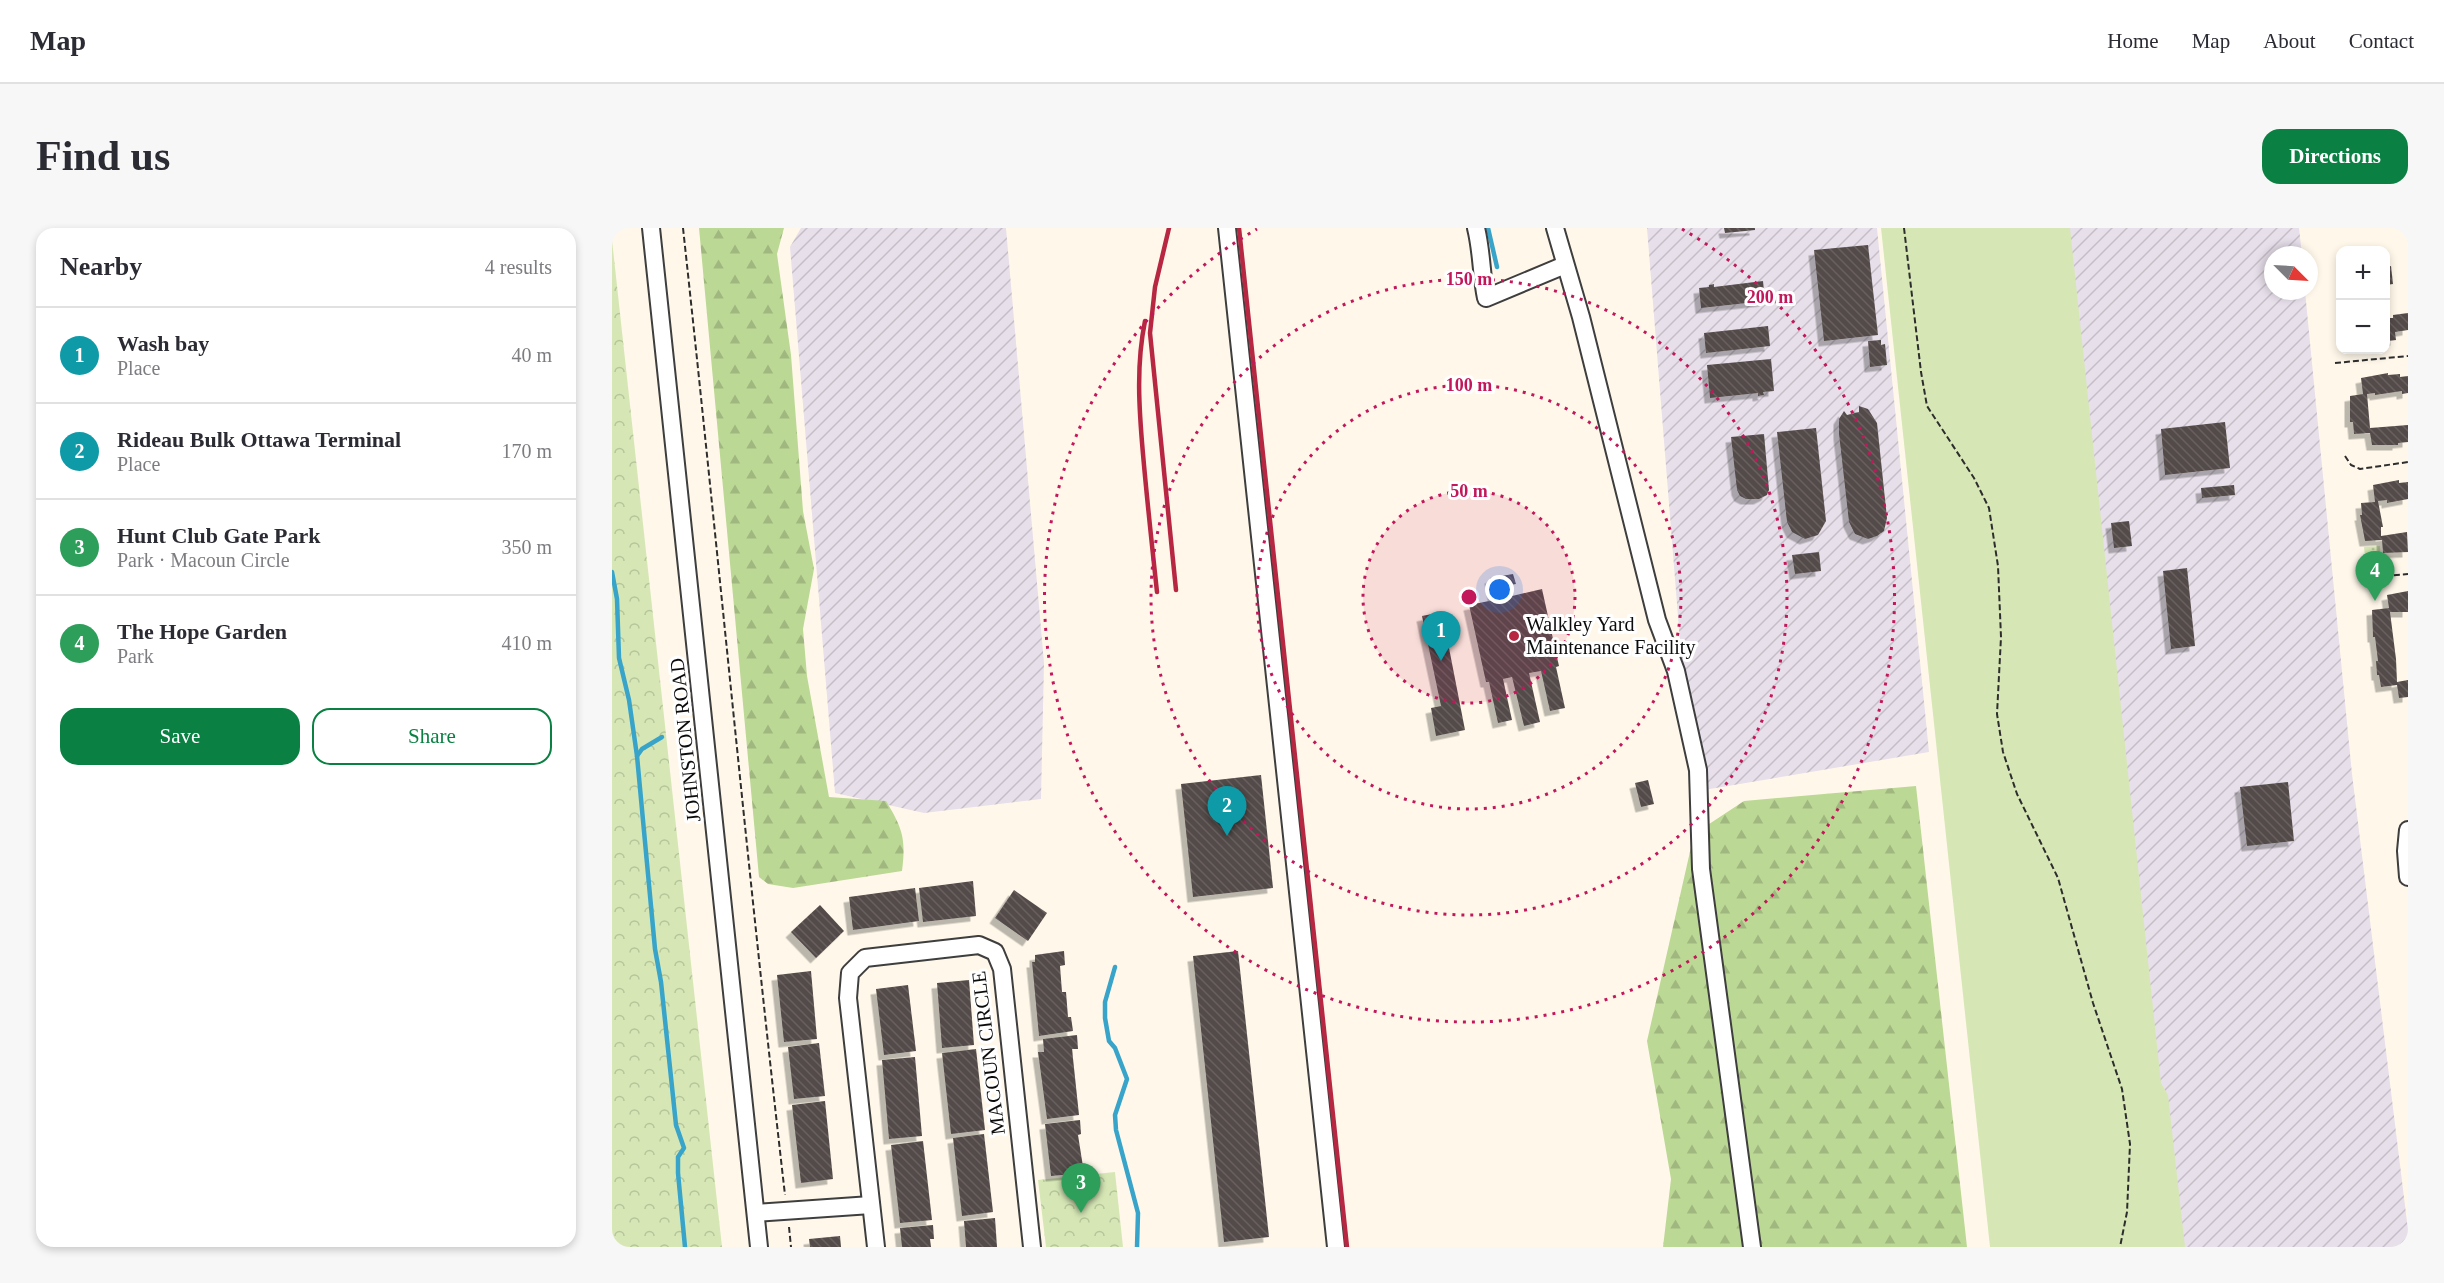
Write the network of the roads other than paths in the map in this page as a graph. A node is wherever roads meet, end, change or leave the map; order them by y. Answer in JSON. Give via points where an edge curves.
{"nodes":[{"id":1,"x":651,"y":228,"type":"edge"},
{"id":2,"x":1227,"y":228,"type":"edge"},
{"id":3,"x":1476,"y":228,"type":"edge"},
{"id":4,"x":1555,"y":228,"type":"edge"},
{"id":5,"x":1565,"y":264,"type":"junction"},
{"id":6,"x":2408,"y":830,"type":"edge"},
{"id":7,"x":2408,"y":877,"type":"edge"},
{"id":8,"x":872,"y":1205,"type":"junction"},
{"id":9,"x":756,"y":1213,"type":"junction"},
{"id":10,"x":759,"y":1247,"type":"edge"},
{"id":11,"x":876,"y":1247,"type":"edge"},
{"id":12,"x":1032,"y":1247,"type":"edge"},
{"id":13,"x":1336,"y":1247,"type":"edge"},
{"id":14,"x":1752,"y":1247,"type":"edge"}],
"edges":[{"from":1,"to":9,"type":"street","name":"JOHNSTON ROAD"},
{"from":2,"to":13,"type":"street"},
{"from":3,"to":5,"type":"street","via":[[1486,298]]},
{"from":4,"to":5,"type":"street"},
{"from":5,"to":14,"type":"street","via":[[1657,620],[1676,671],[1698,770],[1701,869]]},
{"from":6,"to":7,"type":"street"},
{"from":8,"to":9,"type":"street"},
{"from":8,"to":11,"type":"street","name":"MACOUN CIRCLE"},
{"from":8,"to":12,"type":"street","name":"MACOUN CIRCLE","via":[[848,998],[850,973],[865,958],[979,945],[995,952],[1002,969]]},
{"from":9,"to":10,"type":"street","name":"JOHNSTON ROAD"}]}
